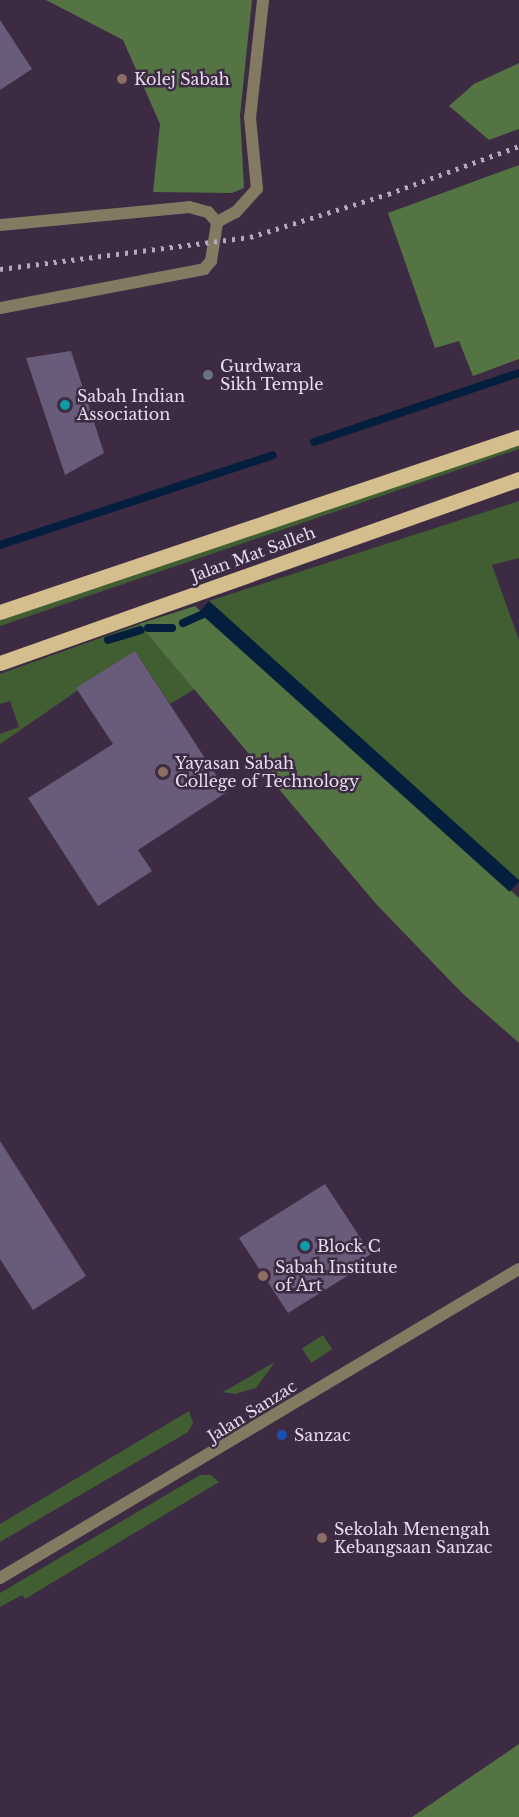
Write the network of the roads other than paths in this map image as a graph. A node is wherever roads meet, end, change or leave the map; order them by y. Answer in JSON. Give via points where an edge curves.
{"nodes":[{"id":1,"x":263,"y":0,"type":"edge"},
{"id":2,"x":217,"y":222,"type":"junction"},
{"id":3,"x":0,"y":225,"type":"edge"},
{"id":4,"x":0,"y":308,"type":"edge"},
{"id":5,"x":519,"y":437,"type":"edge"},
{"id":6,"x":519,"y":478,"type":"edge"},
{"id":7,"x":0,"y":612,"type":"edge"},
{"id":8,"x":0,"y":663,"type":"edge"},
{"id":9,"x":519,"y":1269,"type":"edge"},
{"id":10,"x":0,"y":1578,"type":"edge"}],
"edges":[{"from":1,"to":2,"type":"street","via":[[250,118],[257,189],[236,212]]},
{"from":2,"to":3,"type":"street","via":[[208,212],[189,207]]},
{"from":2,"to":4,"type":"street","via":[[210,261],[204,268]]},
{"from":5,"to":7,"type":"main road","name":"Jalan Mat Salleh"},
{"from":6,"to":8,"type":"main road","name":"Jalan Mat Salleh"},
{"from":9,"to":10,"type":"street","name":"Jalan Sanzac"}]}
